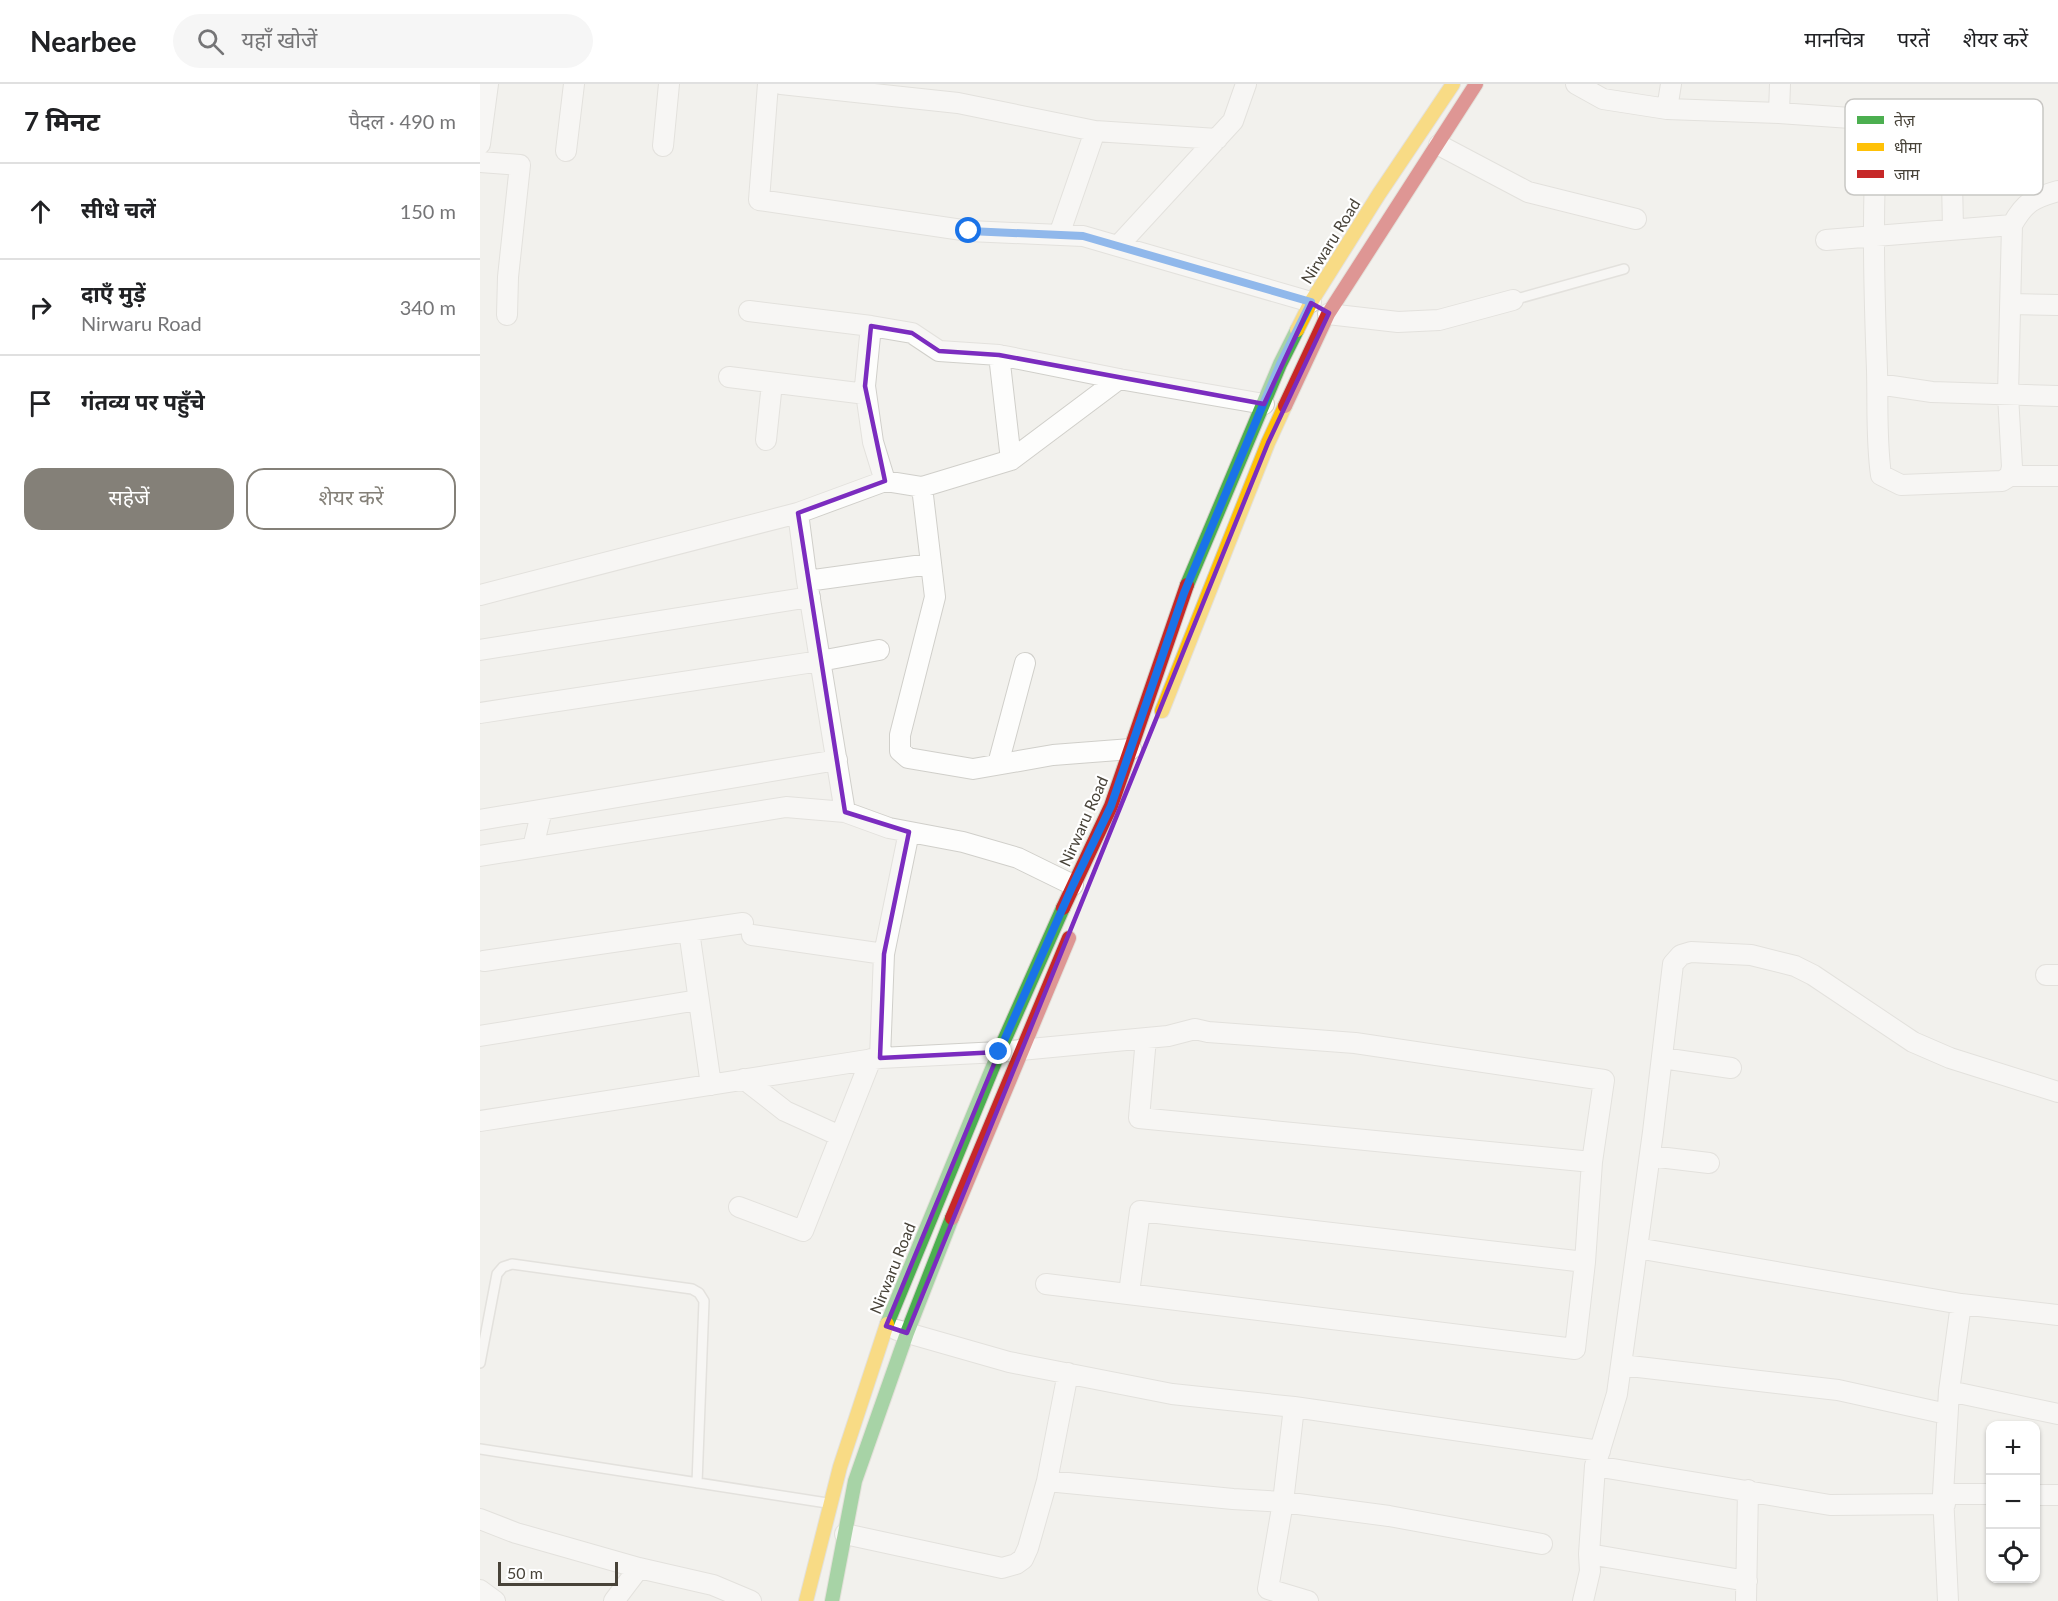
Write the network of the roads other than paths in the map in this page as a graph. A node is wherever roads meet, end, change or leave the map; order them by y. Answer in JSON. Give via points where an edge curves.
{"nodes":[{"id":1,"x":488,"y":84,"type":"edge"},
{"id":2,"x":574,"y":84,"type":"edge"},
{"id":3,"x":669,"y":84,"type":"edge"},
{"id":4,"x":768,"y":84,"type":"edge"},
{"id":5,"x":781,"y":84,"type":"edge"},
{"id":6,"x":1246,"y":84,"type":"edge"},
{"id":7,"x":1453,"y":84,"type":"edge"},
{"id":8,"x":1476,"y":84,"type":"edge"},
{"id":9,"x":1576,"y":84,"type":"edge"},
{"id":10,"x":1671,"y":84,"type":"edge"},
{"id":11,"x":1780,"y":84,"type":"edge"},
{"id":12,"x":1667,"y":109,"type":"junction"},
{"id":13,"x":1779,"y":113,"type":"junction"},
{"id":14,"x":1845,"y":118,"type":"edge"},
{"id":15,"x":1095,"y":131,"type":"junction"},
{"id":16,"x":1217,"y":139,"type":"junction"},
{"id":17,"x":480,"y":144,"type":"edge"},
{"id":18,"x":1438,"y":145,"type":"junction"},
{"id":19,"x":663,"y":146,"type":"dead end"},
{"id":20,"x":566,"y":151,"type":"dead end"},
{"id":21,"x":480,"y":162,"type":"edge"},
{"id":22,"x":2058,"y":191,"type":"edge"},
{"id":23,"x":1873,"y":195,"type":"edge"},
{"id":24,"x":1952,"y":195,"type":"edge"},
{"id":25,"x":2043,"y":195,"type":"edge"},
{"id":26,"x":2043,"y":195,"type":"edge"},
{"id":27,"x":1636,"y":219,"type":"dead end"},
{"id":28,"x":2012,"y":225,"type":"junction"},
{"id":29,"x":1953,"y":230,"type":"junction"},
{"id":30,"x":1059,"y":235,"type":"junction"},
{"id":31,"x":1874,"y":236,"type":"junction"},
{"id":32,"x":1826,"y":240,"type":"dead end"},
{"id":33,"x":1118,"y":246,"type":"junction"},
{"id":34,"x":1624,"y":269,"type":"dead end"},
{"id":35,"x":1513,"y":300,"type":"joint"},
{"id":36,"x":1311,"y":303,"type":"junction"},
{"id":37,"x":2012,"y":304,"type":"junction"},
{"id":38,"x":2058,"y":305,"type":"edge"},
{"id":39,"x":750,"y":311,"type":"dead end"},
{"id":40,"x":1328,"y":314,"type":"junction"},
{"id":41,"x":507,"y":315,"type":"dead end"},
{"id":42,"x":871,"y":326,"type":"junction"},
{"id":43,"x":999,"y":355,"type":"junction"},
{"id":44,"x":729,"y":377,"type":"dead end"},
{"id":45,"x":1119,"y":379,"type":"junction"},
{"id":46,"x":772,"y":383,"type":"junction"},
{"id":47,"x":1878,"y":384,"type":"junction"},
{"id":48,"x":866,"y":394,"type":"junction"},
{"id":49,"x":2008,"y":395,"type":"junction"},
{"id":50,"x":2058,"y":396,"type":"edge"},
{"id":51,"x":1264,"y":404,"type":"junction"},
{"id":52,"x":766,"y":440,"type":"dead end"},
{"id":53,"x":1011,"y":460,"type":"junction"},
{"id":54,"x":2010,"y":476,"type":"junction"},
{"id":55,"x":2058,"y":476,"type":"edge"},
{"id":56,"x":885,"y":481,"type":"junction"},
{"id":57,"x":922,"y":487,"type":"junction"},
{"id":58,"x":798,"y":513,"type":"junction"},
{"id":59,"x":930,"y":564,"type":"junction"},
{"id":60,"x":808,"y":589,"type":"junction"},
{"id":61,"x":480,"y":595,"type":"edge"},
{"id":62,"x":480,"y":650,"type":"edge"},
{"id":63,"x":879,"y":650,"type":"dead end"},
{"id":64,"x":820,"y":662,"type":"junction"},
{"id":65,"x":1026,"y":663,"type":"dead end"},
{"id":66,"x":480,"y":713,"type":"edge"},
{"id":67,"x":1155,"y":729,"type":"dead end"},
{"id":68,"x":1131,"y":749,"type":"junction"},
{"id":69,"x":837,"y":760,"type":"junction"},
{"id":70,"x":998,"y":764,"type":"junction"},
{"id":71,"x":1138,"y":771,"type":"dead end"},
{"id":72,"x":542,"y":810,"type":"junction"},
{"id":73,"x":845,"y":812,"type":"junction"},
{"id":74,"x":480,"y":820,"type":"edge"},
{"id":75,"x":909,"y":832,"type":"junction"},
{"id":76,"x":533,"y":847,"type":"junction"},
{"id":77,"x":480,"y":856,"type":"edge"},
{"id":78,"x":1103,"y":856,"type":"dead end"},
{"id":79,"x":1073,"y":885,"type":"junction"},
{"id":80,"x":1072,"y":930,"type":"dead end"},
{"id":81,"x":689,"y":931,"type":"junction"},
{"id":82,"x":884,"y":954,"type":"junction"},
{"id":83,"x":484,"y":961,"type":"dead end"},
{"id":84,"x":698,"y":1000,"type":"junction"},
{"id":85,"x":480,"y":1036,"type":"edge"},
{"id":86,"x":1146,"y":1038,"type":"junction"},
{"id":87,"x":1023,"y":1048,"type":"junction"},
{"id":88,"x":999,"y":1052,"type":"junction"},
{"id":89,"x":1662,"y":1058,"type":"junction"},
{"id":90,"x":875,"y":1059,"type":"junction"},
{"id":91,"x":1731,"y":1068,"type":"dead end"},
{"id":92,"x":744,"y":1080,"type":"junction"},
{"id":93,"x":711,"y":1085,"type":"junction"},
{"id":94,"x":2058,"y":1092,"type":"edge"},
{"id":95,"x":480,"y":1120,"type":"edge"},
{"id":96,"x":840,"y":1136,"type":"junction"},
{"id":97,"x":1650,"y":1156,"type":"junction"},
{"id":98,"x":1592,"y":1162,"type":"junction"},
{"id":99,"x":1709,"y":1163,"type":"dead end"},
{"id":100,"x":738,"y":1207,"type":"dead end"},
{"id":101,"x":1637,"y":1248,"type":"junction"},
{"id":102,"x":1585,"y":1262,"type":"junction"},
{"id":103,"x":1046,"y":1284,"type":"dead end"},
{"id":104,"x":1129,"y":1293,"type":"junction"},
{"id":105,"x":1961,"y":1304,"type":"junction"},
{"id":106,"x":2058,"y":1315,"type":"edge"},
{"id":107,"x":886,"y":1326,"type":"junction"},
{"id":108,"x":907,"y":1333,"type":"junction"},
{"id":109,"x":480,"y":1363,"type":"edge"},
{"id":110,"x":1621,"y":1365,"type":"junction"},
{"id":111,"x":1068,"y":1373,"type":"junction"},
{"id":112,"x":1949,"y":1391,"type":"junction"},
{"id":113,"x":1294,"y":1407,"type":"junction"},
{"id":114,"x":1947,"y":1414,"type":"junction"},
{"id":115,"x":2058,"y":1414,"type":"edge"},
{"id":116,"x":480,"y":1449,"type":"edge"},
{"id":117,"x":1598,"y":1458,"type":"junction"},
{"id":118,"x":1047,"y":1480,"type":"junction"},
{"id":119,"x":697,"y":1484,"type":"junction"},
{"id":120,"x":1748,"y":1491,"type":"junction"},
{"id":121,"x":1986,"y":1494,"type":"edge"},
{"id":122,"x":2040,"y":1495,"type":"edge"},
{"id":123,"x":2058,"y":1495,"type":"edge"},
{"id":124,"x":1944,"y":1499,"type":"junction"},
{"id":125,"x":1283,"y":1502,"type":"junction"},
{"id":126,"x":830,"y":1504,"type":"junction"},
{"id":127,"x":850,"y":1508,"type":"junction"},
{"id":128,"x":480,"y":1519,"type":"edge"},
{"id":129,"x":844,"y":1534,"type":"junction"},
{"id":130,"x":1542,"y":1544,"type":"dead end"},
{"id":131,"x":1589,"y":1554,"type":"junction"},
{"id":132,"x":639,"y":1568,"type":"junction"},
{"id":133,"x":480,"y":1590,"type":"edge"},
{"id":134,"x":1746,"y":1591,"type":"edge"},
{"id":135,"x":495,"y":1601,"type":"edge"},
{"id":136,"x":614,"y":1601,"type":"edge"},
{"id":137,"x":751,"y":1601,"type":"edge"},
{"id":138,"x":806,"y":1601,"type":"edge"},
{"id":139,"x":832,"y":1601,"type":"edge"},
{"id":140,"x":1308,"y":1601,"type":"edge"},
{"id":141,"x":1582,"y":1601,"type":"edge"},
{"id":142,"x":1948,"y":1601,"type":"edge"}],
"edges":[{"from":1,"to":17,"type":"street"},
{"from":2,"to":20,"type":"street"},
{"from":3,"to":19,"type":"street"},
{"from":4,"to":30,"type":"street","via":[[759,200],[969,231]]},
{"from":5,"to":15,"type":"street","via":[[958,103]]},
{"from":6,"to":16,"type":"street","via":[[1233,121]]},
{"from":7,"to":36,"type":"street","name":"Nirwaru Road"},
{"from":8,"to":18,"type":"street"},
{"from":9,"to":12,"type":"street","via":[[1603,99]]},
{"from":10,"to":12,"type":"street"},
{"from":11,"to":13,"type":"street"},
{"from":12,"to":13,"type":"street"},
{"from":13,"to":14,"type":"street"},
{"from":15,"to":16,"type":"street"},
{"from":15,"to":30,"type":"street"},
{"from":16,"to":33,"type":"street"},
{"from":18,"to":27,"type":"street","via":[[1528,192]]},
{"from":18,"to":40,"type":"street"},
{"from":21,"to":41,"type":"street","via":[[520,165]]},
{"from":22,"to":25,"type":"street"},
{"from":23,"to":31,"type":"street"},
{"from":24,"to":29,"type":"street"},
{"from":26,"to":28,"type":"street","via":[[2020,210]]},
{"from":28,"to":29,"type":"street"},
{"from":28,"to":37,"type":"street"},
{"from":29,"to":31,"type":"street"},
{"from":30,"to":33,"type":"street","via":[[1083,236]]},
{"from":31,"to":32,"type":"street"},
{"from":31,"to":47,"type":"street"},
{"from":33,"to":36,"type":"street"},
{"from":34,"to":35,"type":"lane"},
{"from":35,"to":40,"type":"street","via":[[1439,320],[1398,322]]},
{"from":36,"to":40,"type":"street"},
{"from":36,"to":51,"type":"street","name":"Nirwaru Road"},
{"from":37,"to":38,"type":"street"},
{"from":37,"to":49,"type":"street"},
{"from":39,"to":42,"type":"street"},
{"from":40,"to":67,"type":"street","via":[[1268,443]]},
{"from":42,"to":43,"type":"street","via":[[912,333],[939,351]]},
{"from":42,"to":48,"type":"street"},
{"from":43,"to":45,"type":"street"},
{"from":43,"to":53,"type":"street"},
{"from":44,"to":46,"type":"street"},
{"from":45,"to":51,"type":"street"},
{"from":45,"to":53,"type":"street"},
{"from":46,"to":48,"type":"street"},
{"from":46,"to":52,"type":"street"},
{"from":47,"to":49,"type":"street","via":[[1932,392]]},
{"from":47,"to":54,"type":"street","via":[[1876,445],[1881,475],[1901,485],[2002,481]]},
{"from":48,"to":56,"type":"street","via":[[873,442]]},
{"from":49,"to":50,"type":"street"},
{"from":49,"to":54,"type":"street"},
{"from":51,"to":68,"type":"street","name":"Nirwaru Road","via":[[1184,593]]},
{"from":53,"to":57,"type":"street"},
{"from":54,"to":55,"type":"street"},
{"from":56,"to":57,"type":"street"},
{"from":56,"to":58,"type":"street"},
{"from":57,"to":59,"type":"street"},
{"from":58,"to":60,"type":"street"},
{"from":58,"to":61,"type":"street"},
{"from":59,"to":60,"type":"street"},
{"from":59,"to":70,"type":"street","via":[[935,597],[900,735],[900,751],[908,758],[973,769]]},
{"from":60,"to":62,"type":"street"},
{"from":60,"to":64,"type":"street"},
{"from":63,"to":64,"type":"street"},
{"from":64,"to":66,"type":"street"},
{"from":64,"to":69,"type":"street"},
{"from":65,"to":70,"type":"street"},
{"from":68,"to":70,"type":"street","via":[[1053,754]]},
{"from":68,"to":79,"type":"street","name":"Nirwaru Road","via":[[1111,806]]},
{"from":69,"to":72,"type":"street"},
{"from":69,"to":73,"type":"street"},
{"from":71,"to":78,"type":"street","name":"Nirwaru Road"},
{"from":72,"to":74,"type":"street"},
{"from":72,"to":76,"type":"street"},
{"from":73,"to":75,"type":"street"},
{"from":73,"to":76,"type":"street","via":[[786,807]]},
{"from":75,"to":79,"type":"street","via":[[1018,858]]},
{"from":75,"to":82,"type":"street"},
{"from":76,"to":77,"type":"street"},
{"from":79,"to":88,"type":"street","name":"Nirwaru Road"},
{"from":80,"to":87,"type":"street"},
{"from":81,"to":82,"type":"street","via":[[748,929]]},
{"from":81,"to":83,"type":"street"},
{"from":81,"to":84,"type":"street"},
{"from":82,"to":90,"type":"street"},
{"from":84,"to":85,"type":"street"},
{"from":84,"to":93,"type":"street"},
{"from":86,"to":87,"type":"street"},
{"from":86,"to":98,"type":"street","via":[[1139,1118]]},
{"from":86,"to":98,"type":"street","via":[[1195,1029],[1355,1043],[1604,1080]]},
{"from":87,"to":88,"type":"street"},
{"from":87,"to":108,"type":"street"},
{"from":88,"to":90,"type":"street"},
{"from":88,"to":107,"type":"street","name":"Nirwaru Road"},
{"from":89,"to":91,"type":"street"},
{"from":89,"to":94,"type":"street","via":[[1676,959],[1691,952],[1751,955],[1795,966],[1813,975],[1913,1042],[1950,1058]]},
{"from":89,"to":97,"type":"street"},
{"from":90,"to":92,"type":"street"},
{"from":90,"to":96,"type":"street"},
{"from":92,"to":93,"type":"street"},
{"from":92,"to":96,"type":"street","via":[[785,1111]]},
{"from":93,"to":95,"type":"street"},
{"from":96,"to":100,"type":"street","via":[[803,1231]]},
{"from":97,"to":99,"type":"street"},
{"from":97,"to":101,"type":"street"},
{"from":98,"to":102,"type":"street"},
{"from":101,"to":105,"type":"street"},
{"from":101,"to":110,"type":"street"},
{"from":102,"to":104,"type":"street","via":[[1140,1211]]},
{"from":102,"to":104,"type":"street","via":[[1575,1349]]},
{"from":103,"to":104,"type":"street"},
{"from":105,"to":106,"type":"street"},
{"from":105,"to":112,"type":"street"},
{"from":107,"to":108,"type":"street"},
{"from":107,"to":126,"type":"street","name":"Nirwaru Road"},
{"from":108,"to":111,"type":"street","via":[[1009,1362]]},
{"from":108,"to":127,"type":"street","via":[[855,1480]]},
{"from":109,"to":119,"type":"lane","via":[[497,1274],[503,1267],[512,1264],[692,1289],[704,1301]]},
{"from":110,"to":114,"type":"street","via":[[1838,1390]]},
{"from":110,"to":117,"type":"street","via":[[1617,1394]]},
{"from":111,"to":113,"type":"street","via":[[1172,1394]]},
{"from":111,"to":118,"type":"street"},
{"from":112,"to":114,"type":"street"},
{"from":112,"to":115,"type":"street"},
{"from":113,"to":117,"type":"street"},
{"from":113,"to":125,"type":"street"},
{"from":114,"to":124,"type":"street"},
{"from":116,"to":119,"type":"lane"},
{"from":117,"to":120,"type":"street"},
{"from":117,"to":131,"type":"street"},
{"from":118,"to":125,"type":"street"},
{"from":118,"to":129,"type":"street","via":[[1023,1559],[1002,1568]]},
{"from":119,"to":126,"type":"lane"},
{"from":120,"to":124,"type":"street","via":[[1830,1505]]},
{"from":120,"to":134,"type":"street"},
{"from":121,"to":124,"type":"street"},
{"from":122,"to":123,"type":"street"},
{"from":124,"to":142,"type":"street"},
{"from":125,"to":130,"type":"street","via":[[1389,1516]]},
{"from":125,"to":140,"type":"street","via":[[1268,1589]]},
{"from":126,"to":127,"type":"lane"},
{"from":126,"to":138,"type":"street","name":"Nirwaru Road"},
{"from":127,"to":129,"type":"street"},
{"from":128,"to":132,"type":"street"},
{"from":129,"to":139,"type":"street"},
{"from":131,"to":134,"type":"street"},
{"from":131,"to":141,"type":"street","via":[[1590,1571]]},
{"from":132,"to":136,"type":"street"},
{"from":132,"to":137,"type":"street","via":[[713,1585]]},
{"from":133,"to":135,"type":"street"}]}
